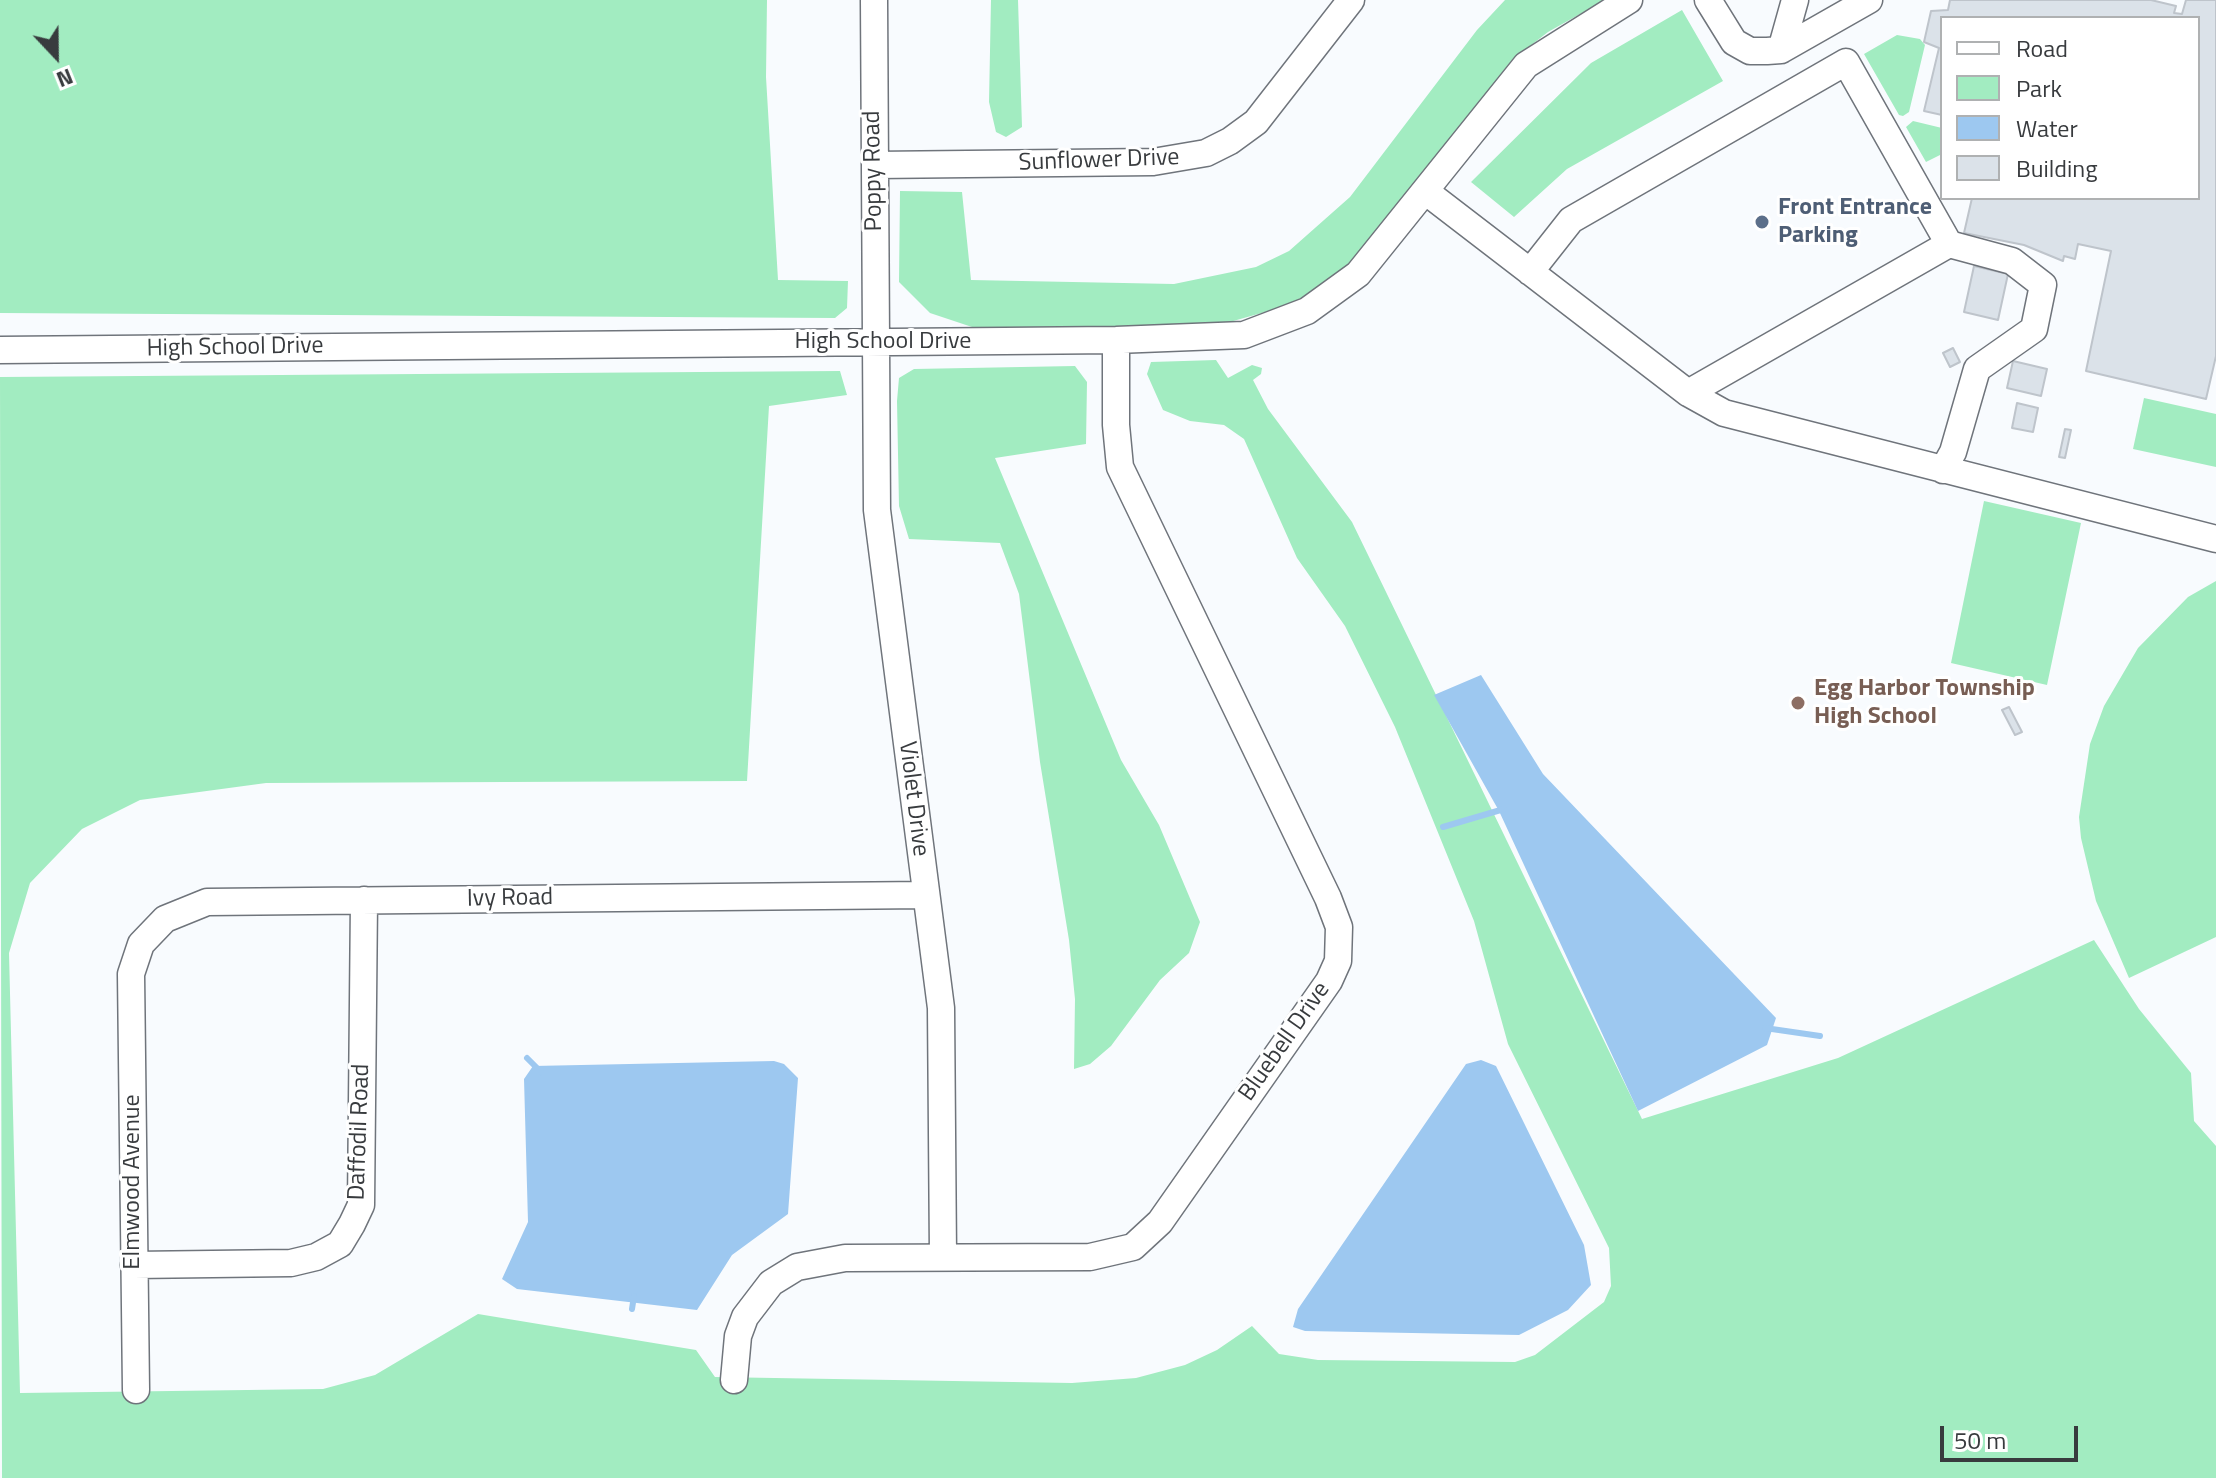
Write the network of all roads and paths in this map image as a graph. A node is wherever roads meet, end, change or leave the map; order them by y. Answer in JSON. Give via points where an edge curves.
{"nodes":[{"id":1,"x":874,"y":0,"type":"edge"},
{"id":2,"x":1351,"y":0,"type":"edge"},
{"id":3,"x":1629,"y":0,"type":"edge"},
{"id":4,"x":1708,"y":0,"type":"edge"},
{"id":5,"x":1795,"y":0,"type":"edge"},
{"id":6,"x":1869,"y":0,"type":"edge"},
{"id":7,"x":1781,"y":50,"type":"junction"},
{"id":8,"x":875,"y":165,"type":"junction"},
{"id":9,"x":1425,"y":191,"type":"junction"},
{"id":10,"x":1949,"y":244,"type":"junction"},
{"id":11,"x":1530,"y":272,"type":"junction"},
{"id":12,"x":1116,"y":340,"type":"junction"},
{"id":13,"x":876,"y":342,"type":"junction"},
{"id":14,"x":0,"y":350,"type":"edge"},
{"id":15,"x":1688,"y":393,"type":"junction"},
{"id":16,"x":1943,"y":470,"type":"junction"},
{"id":17,"x":2216,"y":539,"type":"edge"},
{"id":18,"x":925,"y":895,"type":"junction"},
{"id":19,"x":364,"y":900,"type":"junction"},
{"id":20,"x":131,"y":974,"type":"joint"},
{"id":21,"x":943,"y":1256,"type":"junction"},
{"id":22,"x":134,"y":1265,"type":"junction"},
{"id":23,"x":734,"y":1380,"type":"dead end"},
{"id":24,"x":136,"y":1390,"type":"dead end"}],
"edges":[{"from":1,"to":8,"type":"street","name":"Poppy Road"},
{"from":2,"to":8,"type":"street","name":"Sunflower Drive","via":[[1256,122],[1206,153],[1153,162]]},
{"from":3,"to":9,"type":"street","name":"High School Drive","via":[[1526,65]]},
{"from":4,"to":7,"type":"street","via":[[1734,42],[1750,51]]},
{"from":5,"to":7,"type":"street"},
{"from":6,"to":7,"type":"street"},
{"from":8,"to":13,"type":"street","name":"Poppy Road"},
{"from":9,"to":11,"type":"street"},
{"from":9,"to":12,"type":"street","name":"High School Drive","via":[[1358,274],[1293,318],[1227,337]]},
{"from":10,"to":11,"type":"street","via":[[1846,62],[1571,220]]},
{"from":10,"to":15,"type":"street"},
{"from":10,"to":16,"type":"street","via":[[2012,261],[2043,285],[2034,329],[1977,369]]},
{"from":11,"to":15,"type":"street"},
{"from":12,"to":13,"type":"street","name":"High School Drive"},
{"from":12,"to":21,"type":"street","name":"Bluebell Drive","via":[[1120,467],[1328,898],[1339,927],[1338,961],[1160,1222],[1133,1247],[1090,1257]]},
{"from":13,"to":14,"type":"street","name":"High School Drive"},
{"from":13,"to":18,"type":"street","name":"Violet Drive","via":[[877,510]]},
{"from":15,"to":16,"type":"street","via":[[1752,423]]},
{"from":16,"to":17,"type":"street"},
{"from":18,"to":19,"type":"street","name":"Ivy Road"},
{"from":18,"to":21,"type":"street","name":"Violet Drive","via":[[941,1008]]},
{"from":19,"to":20,"type":"street","name":"Ivy Road","via":[[193,905],[151,930]]},
{"from":19,"to":22,"type":"street","name":"Daffodil Road","via":[[361,1205],[340,1244],[291,1263]]},
{"from":20,"to":22,"type":"street","name":"Elmwood Avenue"},
{"from":21,"to":23,"type":"street","name":"Bluebell Drive","via":[[820,1260],[797,1267],[771,1283],[745,1317],[735,1350]]},
{"from":22,"to":24,"type":"street","name":"Elmwood Avenue"}]}
